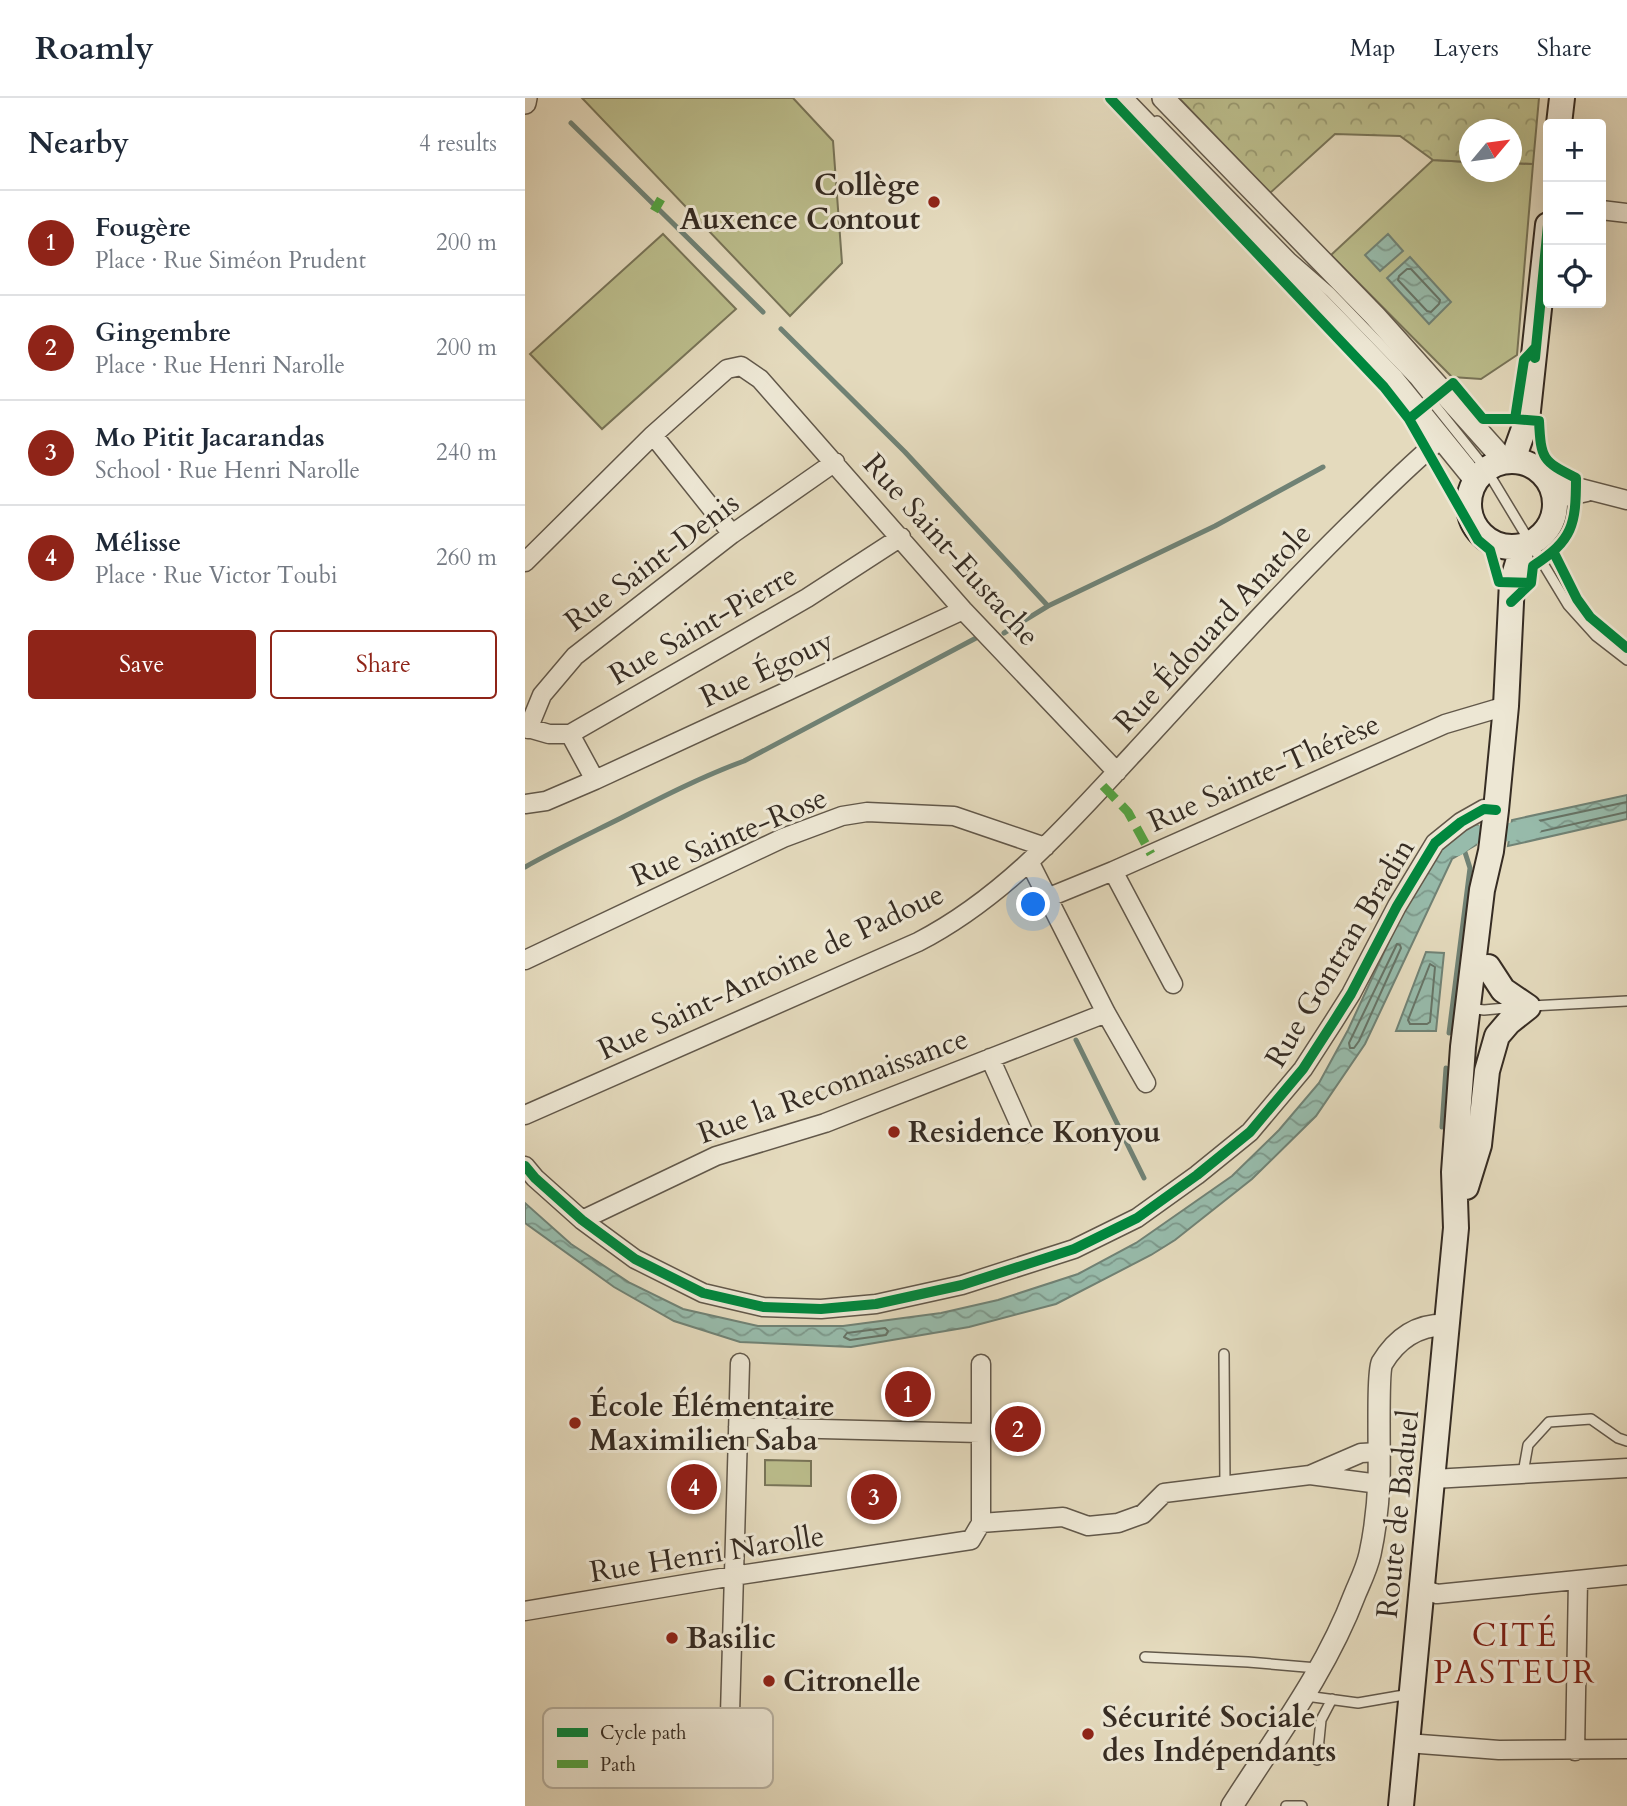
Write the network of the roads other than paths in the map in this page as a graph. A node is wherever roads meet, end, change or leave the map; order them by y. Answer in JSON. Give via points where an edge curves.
{"nodes":[{"id":1,"x":526,"y":98,"type":"edge"},
{"id":2,"x":1121,"y":98,"type":"edge"},
{"id":3,"x":1134,"y":98,"type":"edge"},
{"id":4,"x":1151,"y":98,"type":"edge"},
{"id":5,"x":1163,"y":98,"type":"edge"},
{"id":6,"x":1562,"y":98,"type":"edge"},
{"id":7,"x":525,"y":103,"type":"edge"},
{"id":8,"x":1560,"y":119,"type":"edge"},
{"id":9,"x":1606,"y":211,"type":"edge"},
{"id":10,"x":1627,"y":213,"type":"edge"},
{"id":11,"x":1546,"y":245,"type":"edge"},
{"id":12,"x":1330,"y":292,"type":"junction"},
{"id":13,"x":653,"y":435,"type":"junction"},
{"id":14,"x":1442,"y":438,"type":"junction"},
{"id":15,"x":835,"y":461,"type":"junction"},
{"id":16,"x":1518,"y":474,"type":"junction"},
{"id":17,"x":1627,"y":500,"type":"edge"},
{"id":18,"x":732,"y":534,"type":"junction"},
{"id":19,"x":901,"y":537,"type":"junction"},
{"id":20,"x":1494,"y":543,"type":"junction"},
{"id":21,"x":1528,"y":544,"type":"junction"},
{"id":22,"x":525,"y":562,"type":"edge"},
{"id":23,"x":1512,"y":582,"type":"junction"},
{"id":24,"x":964,"y":610,"type":"junction"},
{"id":25,"x":1627,"y":660,"type":"edge"},
{"id":26,"x":1506,"y":706,"type":"junction"},
{"id":27,"x":527,"y":728,"type":"edge"},
{"id":28,"x":570,"y":734,"type":"junction"},
{"id":29,"x":1117,"y":772,"type":"junction"},
{"id":30,"x":595,"y":779,"type":"junction"},
{"id":31,"x":525,"y":804,"type":"edge"},
{"id":32,"x":1496,"y":815,"type":"junction"},
{"id":33,"x":1045,"y":847,"type":"junction"},
{"id":34,"x":1491,"y":850,"type":"junction"},
{"id":35,"x":1030,"y":863,"type":"junction"},
{"id":36,"x":1113,"y":871,"type":"junction"},
{"id":37,"x":1047,"y":898,"type":"junction"},
{"id":38,"x":525,"y":960,"type":"edge"},
{"id":39,"x":1487,"y":967,"type":"junction"},
{"id":40,"x":1173,"y":984,"type":"dead end"},
{"id":41,"x":1627,"y":1000,"type":"edge"},
{"id":42,"x":1528,"y":1007,"type":"junction"},
{"id":43,"x":1476,"y":1009,"type":"junction"},
{"id":44,"x":1106,"y":1013,"type":"junction"},
{"id":45,"x":990,"y":1058,"type":"junction"},
{"id":46,"x":1146,"y":1083,"type":"dead end"},
{"id":47,"x":525,"y":1115,"type":"edge"},
{"id":48,"x":1024,"y":1134,"type":"dead end"},
{"id":49,"x":525,"y":1166,"type":"edge"},
{"id":50,"x":1466,"y":1187,"type":"junction"},
{"id":51,"x":582,"y":1220,"type":"junction"},
{"id":52,"x":1456,"y":1228,"type":"junction"},
{"id":53,"x":1447,"y":1325,"type":"junction"},
{"id":54,"x":1224,"y":1354,"type":"dead end"},
{"id":55,"x":740,"y":1363,"type":"dead end"},
{"id":56,"x":981,"y":1364,"type":"dead end"},
{"id":57,"x":738,"y":1427,"type":"junction"},
{"id":58,"x":980,"y":1433,"type":"junction"},
{"id":59,"x":1627,"y":1441,"type":"edge"},
{"id":60,"x":1379,"y":1452,"type":"junction"},
{"id":61,"x":1627,"y":1468,"type":"edge"},
{"id":62,"x":1523,"y":1473,"type":"junction"},
{"id":63,"x":1310,"y":1475,"type":"junction"},
{"id":64,"x":1433,"y":1479,"type":"junction"},
{"id":65,"x":1379,"y":1484,"type":"junction"},
{"id":66,"x":1225,"y":1485,"type":"junction"},
{"id":67,"x":981,"y":1523,"type":"junction"},
{"id":68,"x":1627,"y":1575,"type":"edge"},
{"id":69,"x":733,"y":1576,"type":"junction"},
{"id":70,"x":1578,"y":1580,"type":"junction"},
{"id":71,"x":1423,"y":1589,"type":"junction"},
{"id":72,"x":525,"y":1612,"type":"edge"},
{"id":73,"x":1145,"y":1657,"type":"dead end"},
{"id":74,"x":1319,"y":1669,"type":"junction"},
{"id":75,"x":1411,"y":1694,"type":"junction"},
{"id":76,"x":1304,"y":1696,"type":"junction"},
{"id":77,"x":1332,"y":1699,"type":"junction"},
{"id":78,"x":730,"y":1708,"type":"edge"},
{"id":79,"x":1407,"y":1743,"type":"junction"},
{"id":80,"x":1627,"y":1749,"type":"edge"},
{"id":81,"x":1576,"y":1751,"type":"junction"},
{"id":82,"x":1317,"y":1760,"type":"dead end"},
{"id":83,"x":1232,"y":1806,"type":"edge"},
{"id":84,"x":1286,"y":1806,"type":"edge"},
{"id":85,"x":1302,"y":1806,"type":"edge"},
{"id":86,"x":1401,"y":1806,"type":"edge"}],
"edges":[{"from":1,"to":7,"type":"street"},
{"from":2,"to":14,"type":"street","via":[[1393,379]]},
{"from":3,"to":12,"type":"lane"},
{"from":4,"to":12,"type":"lane","via":[[1299,251]]},
{"from":5,"to":16,"type":"street","via":[[1375,316]]},
{"from":6,"to":8,"type":"main road"},
{"from":9,"to":10,"type":"street"},
{"from":11,"to":16,"type":"main road","via":[[1527,420],[1517,449]]},
{"from":12,"to":16,"type":"lane","via":[[1414,379]]},
{"from":13,"to":15,"type":"street","name":"Rue Saint-Eustache","via":[[717,377],[733,367],[744,367]]},
{"from":13,"to":18,"type":"street"},
{"from":13,"to":22,"type":"street"},
{"from":14,"to":16,"type":"street"},
{"from":14,"to":29,"type":"street","name":"Rue Édouard Anatole","via":[[1291,582]]},
{"from":15,"to":18,"type":"street","name":"Rue Saint-Denis"},
{"from":15,"to":19,"type":"street","name":"Rue Saint-Eustache"},
{"from":16,"to":17,"type":"street"},
{"from":16,"to":20,"type":"main road","name":"Route de Baduel","via":[[1470,501],[1473,523]]},
{"from":16,"to":21,"type":"lane"},
{"from":16,"to":21,"type":"main road","via":[[1555,512],[1543,535]]},
{"from":18,"to":27,"type":"street","name":"Rue Saint-Denis","via":[[575,656],[543,695]]},
{"from":19,"to":24,"type":"street","name":"Rue Saint-Eustache"},
{"from":19,"to":28,"type":"street","name":"Rue Saint-Pierre","via":[[807,598]]},
{"from":20,"to":21,"type":"main road","via":[[1508,547]]},
{"from":20,"to":23,"type":"main road","name":"Route de Baduel"},
{"from":21,"to":23,"type":"main road","name":"Route de Baduel"},
{"from":21,"to":25,"type":"lane","via":[[1568,605],[1596,636]]},
{"from":23,"to":26,"type":"main road","name":"Route de Baduel"},
{"from":24,"to":29,"type":"street","name":"Rue Saint-Eustache"},
{"from":24,"to":30,"type":"street","name":"Rue Égouy"},
{"from":26,"to":32,"type":"main road","name":"Route de Baduel"},
{"from":26,"to":36,"type":"street","name":"Rue Sainte-Thérèse","via":[[1445,724]]},
{"from":27,"to":28,"type":"street"},
{"from":28,"to":30,"type":"street"},
{"from":29,"to":33,"type":"street","name":"Rue Édouard Anatole"},
{"from":30,"to":31,"type":"street","name":"Rue Égouy","via":[[545,801]]},
{"from":32,"to":34,"type":"main road","name":"Route de Baduel"},
{"from":32,"to":51,"type":"street","name":"Rue Gontran Bradin","via":[[1483,809],[1435,843],[1334,1021],[1303,1069],[1250,1132],[1137,1218],[1074,1249],[963,1285],[877,1304],[821,1309],[763,1307],[703,1293],[635,1259]]},
{"from":33,"to":35,"type":"street","name":"Rue Édouard Anatole"},
{"from":33,"to":38,"type":"street","name":"Rue Sainte-Rose","via":[[954,816],[867,812],[842,816],[783,838]]},
{"from":34,"to":39,"type":"main road","name":"Route de Baduel","via":[[1495,888]]},
{"from":34,"to":43,"type":"main road","name":"Route de Baduel","via":[[1482,890]]},
{"from":35,"to":37,"type":"street"},
{"from":35,"to":47,"type":"street","name":"Rue Saint-Antoine de Padoue","via":[[961,918],[918,942]]},
{"from":36,"to":37,"type":"street","name":"Rue Sainte-Thérèse"},
{"from":36,"to":40,"type":"street"},
{"from":37,"to":44,"type":"street"},
{"from":39,"to":42,"type":"main road","via":[[1503,990]]},
{"from":39,"to":43,"type":"main road","name":"Route de Baduel"},
{"from":41,"to":42,"type":"lane"},
{"from":42,"to":43,"type":"lane"},
{"from":42,"to":50,"type":"main road","via":[[1497,1036],[1487,1071],[1479,1145]]},
{"from":43,"to":50,"type":"main road","name":"Route de Baduel"},
{"from":43,"to":52,"type":"main road","name":"Route de Baduel","via":[[1454,1172]]},
{"from":44,"to":45,"type":"street","name":"Rue la Reconnaissance"},
{"from":44,"to":46,"type":"street"},
{"from":45,"to":48,"type":"street"},
{"from":45,"to":51,"type":"street","name":"Rue la Reconnaissance","via":[[825,1123],[716,1156]]},
{"from":49,"to":51,"type":"street","name":"Rue Gontran Bradin"},
{"from":50,"to":52,"type":"main road","name":"Route de Baduel"},
{"from":52,"to":53,"type":"main road","name":"Route de Baduel"},
{"from":53,"to":60,"type":"street","via":[[1416,1329],[1380,1366]]},
{"from":53,"to":64,"type":"main road","name":"Route de Baduel"},
{"from":54,"to":66,"type":"lane"},
{"from":55,"to":57,"type":"street"},
{"from":56,"to":58,"type":"street"},
{"from":57,"to":58,"type":"street"},
{"from":57,"to":69,"type":"street"},
{"from":58,"to":67,"type":"street"},
{"from":59,"to":62,"type":"lane","via":[[1591,1419],[1549,1422],[1528,1445]]},
{"from":60,"to":63,"type":"street","via":[[1361,1453]]},
{"from":60,"to":65,"type":"street"},
{"from":61,"to":62,"type":"street"},
{"from":62,"to":64,"type":"street"},
{"from":63,"to":65,"type":"street"},
{"from":63,"to":66,"type":"street"},
{"from":64,"to":71,"type":"main road","name":"Route de Baduel"},
{"from":65,"to":74,"type":"street","via":[[1370,1556],[1344,1624]]},
{"from":66,"to":67,"type":"street","via":[[1164,1493],[1143,1514],[1118,1523],[1088,1526],[1063,1517]]},
{"from":67,"to":69,"type":"street","name":"Rue Henri Narolle","via":[[971,1540]]},
{"from":68,"to":70,"type":"street"},
{"from":69,"to":72,"type":"street","name":"Rue Henri Narolle"},
{"from":69,"to":78,"type":"street"},
{"from":70,"to":71,"type":"street","via":[[1437,1594]]},
{"from":70,"to":81,"type":"street"},
{"from":71,"to":75,"type":"main road","name":"Route de Baduel"},
{"from":73,"to":74,"type":"lane"},
{"from":74,"to":76,"type":"street"},
{"from":75,"to":77,"type":"lane","via":[[1358,1703]]},
{"from":75,"to":79,"type":"main road","name":"Route de Baduel"},
{"from":76,"to":77,"type":"lane"},
{"from":76,"to":83,"type":"street"},
{"from":77,"to":82,"type":"lane","via":[[1321,1720]]},
{"from":79,"to":81,"type":"street"},
{"from":79,"to":86,"type":"main road","name":"Route de Baduel"},
{"from":80,"to":81,"type":"street"},
{"from":84,"to":85,"type":"lane"}]}
